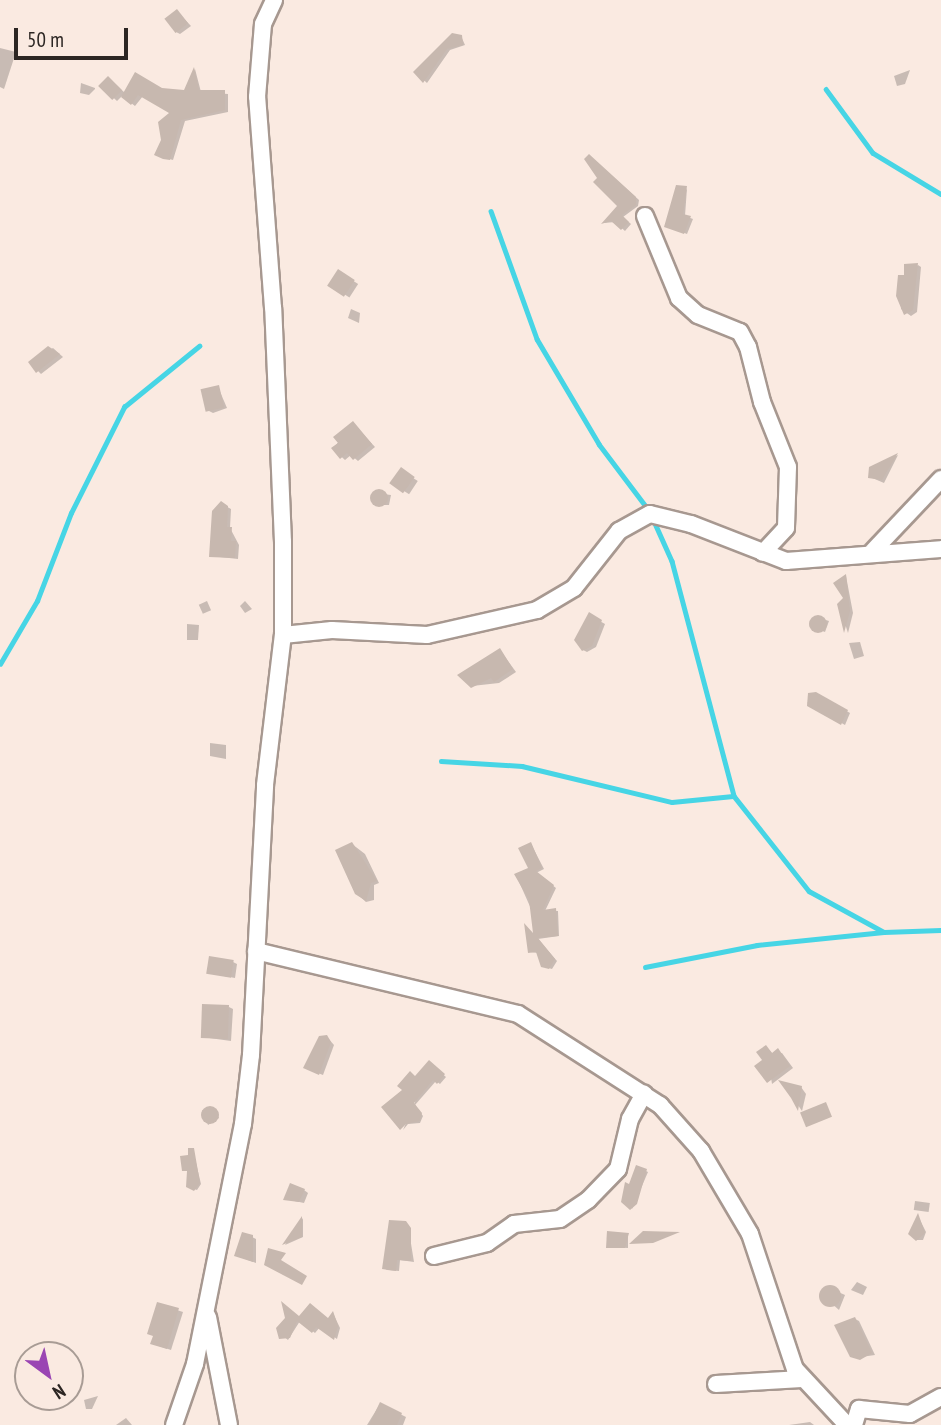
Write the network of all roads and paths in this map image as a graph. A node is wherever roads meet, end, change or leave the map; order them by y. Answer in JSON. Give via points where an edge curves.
{"nodes":[{"id":1,"x":274,"y":0,"type":"edge"},
{"id":2,"x":645,"y":216,"type":"dead end"},
{"id":3,"x":941,"y":479,"type":"edge"},
{"id":4,"x":941,"y":549,"type":"edge"},
{"id":5,"x":873,"y":551,"type":"junction"},
{"id":6,"x":763,"y":553,"type":"junction"},
{"id":7,"x":283,"y":635,"type":"junction"},
{"id":8,"x":256,"y":951,"type":"junction"},
{"id":9,"x":644,"y":1094,"type":"junction"},
{"id":10,"x":434,"y":1256,"type":"dead end"},
{"id":11,"x":207,"y":1311,"type":"junction"},
{"id":12,"x":802,"y":1379,"type":"junction"},
{"id":13,"x":716,"y":1384,"type":"dead end"},
{"id":14,"x":941,"y":1397,"type":"edge"},
{"id":15,"x":829,"y":1408,"type":"junction"},
{"id":16,"x":857,"y":1417,"type":"edge"},
{"id":17,"x":174,"y":1425,"type":"edge"},
{"id":18,"x":229,"y":1425,"type":"edge"},
{"id":19,"x":848,"y":1425,"type":"edge"}],
"edges":[{"from":1,"to":7,"type":"street","via":[[262,24],[257,97],[273,308],[284,542]]},
{"from":2,"to":6,"type":"street","via":[[679,298],[698,315],[734,328],[748,347],[762,402],[788,467],[786,527],[778,542]]},
{"from":3,"to":5,"type":"street"},
{"from":4,"to":5,"type":"street"},
{"from":5,"to":6,"type":"street","via":[[786,561]]},
{"from":6,"to":7,"type":"street","via":[[691,524],[650,514],[619,531],[574,588],[537,610],[427,635],[332,631]]},
{"from":7,"to":8,"type":"street","via":[[265,785]]},
{"from":8,"to":9,"type":"street","via":[[518,1014]]},
{"from":8,"to":11,"type":"street","via":[[243,1124]]},
{"from":9,"to":10,"type":"street","via":[[630,1119],[618,1169],[588,1200],[560,1219],[514,1224],[487,1243]]},
{"from":9,"to":12,"type":"street","via":[[677,1122],[725,1186],[750,1234],[780,1334]]},
{"from":11,"to":17,"type":"street"},
{"from":11,"to":18,"type":"street"},
{"from":12,"to":13,"type":"street"},
{"from":12,"to":15,"type":"street"},
{"from":14,"to":16,"type":"street","via":[[910,1414]]},
{"from":15,"to":16,"type":"street"},
{"from":15,"to":19,"type":"street"}]}
